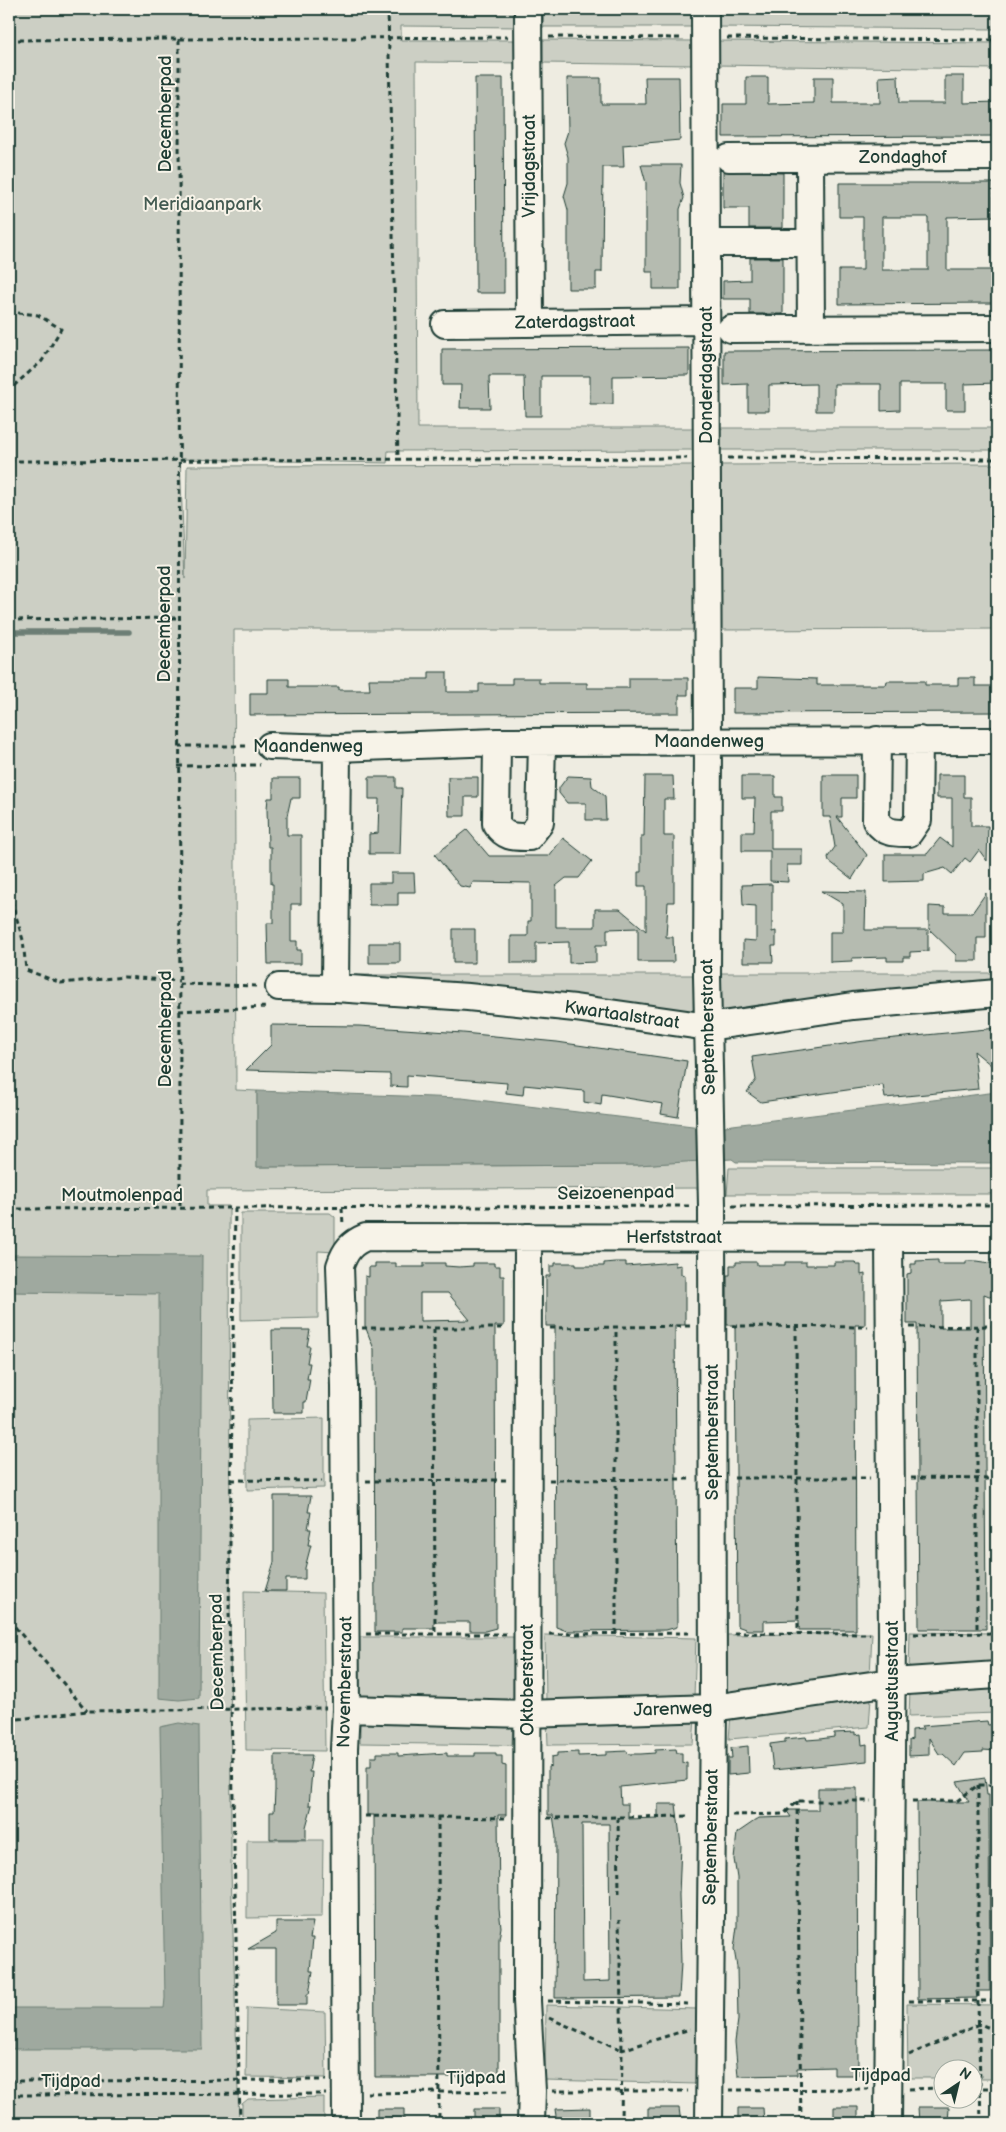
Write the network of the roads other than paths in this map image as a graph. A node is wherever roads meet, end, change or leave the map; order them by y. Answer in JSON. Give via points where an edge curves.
{"nodes":[{"id":1,"x":528,"y":9,"type":"edge"},
{"id":2,"x":705,"y":9,"type":"edge"},
{"id":3,"x":997,"y":157,"type":"edge"},
{"id":4,"x":729,"y":158,"type":"dead end"},
{"id":5,"x":810,"y":158,"type":"junction"},
{"id":6,"x":706,"y":243,"type":"junction"},
{"id":7,"x":809,"y":243,"type":"junction"},
{"id":8,"x":706,"y":321,"type":"junction"},
{"id":9,"x":530,"y":323,"type":"junction"},
{"id":10,"x":445,"y":324,"type":"dead end"},
{"id":11,"x":997,"y":328,"type":"edge"},
{"id":12,"x":732,"y":329,"type":"dead end"},
{"id":13,"x":810,"y":329,"type":"junction"},
{"id":14,"x":877,"y":740,"type":"junction"},
{"id":15,"x":919,"y":740,"type":"junction"},
{"id":16,"x":708,"y":741,"type":"junction"},
{"id":17,"x":997,"y":741,"type":"edge"},
{"id":18,"x":497,"y":742,"type":"junction"},
{"id":19,"x":542,"y":742,"type":"junction"},
{"id":20,"x":270,"y":746,"type":"road end"},
{"id":21,"x":337,"y":748,"type":"junction"},
{"id":22,"x":278,"y":987,"type":"road end"},
{"id":23,"x":335,"y":988,"type":"junction"},
{"id":24,"x":997,"y":993,"type":"edge"},
{"id":25,"x":708,"y":1027,"type":"junction"},
{"id":26,"x":711,"y":1236,"type":"junction"},
{"id":27,"x":528,"y":1237,"type":"junction"},
{"id":28,"x":997,"y":1238,"type":"edge"},
{"id":29,"x":889,"y":1239,"type":"junction"},
{"id":30,"x":352,"y":1244,"type":"joint"},
{"id":31,"x":997,"y":1675,"type":"edge"},
{"id":32,"x":892,"y":1682,"type":"junction"},
{"id":33,"x":713,"y":1708,"type":"junction"},
{"id":34,"x":346,"y":1709,"type":"junction"},
{"id":35,"x":526,"y":1714,"type":"junction"},
{"id":36,"x":346,"y":2123,"type":"edge"},
{"id":37,"x":532,"y":2123,"type":"edge"},
{"id":38,"x":709,"y":2123,"type":"edge"},
{"id":39,"x":888,"y":2123,"type":"edge"}],
"edges":[{"from":1,"to":9,"type":"street","name":"Vrijdagstraat"},
{"from":2,"to":6,"type":"street","name":"Donderdagstraat"},
{"from":3,"to":5,"type":"street","name":"Zondaghof"},
{"from":4,"to":5,"type":"street","name":"Zondaghof"},
{"from":5,"to":7,"type":"street"},
{"from":6,"to":7,"type":"street"},
{"from":6,"to":8,"type":"street","name":"Donderdagstraat"},
{"from":7,"to":13,"type":"street"},
{"from":8,"to":9,"type":"street","name":"Zaterdagstraat"},
{"from":8,"to":16,"type":"street","name":"Donderdagstraat"},
{"from":9,"to":10,"type":"street","name":"Zaterdagstraat"},
{"from":11,"to":13,"type":"street"},
{"from":12,"to":13,"type":"street"},
{"from":14,"to":15,"type":"street","name":"Maandenweg"},
{"from":14,"to":15,"type":"street","via":[[876,821],[890,833],[909,833],[918,820]]},
{"from":14,"to":16,"type":"street","name":"Maandenweg"},
{"from":15,"to":17,"type":"street","name":"Maandenweg"},
{"from":16,"to":19,"type":"street","name":"Maandenweg"},
{"from":16,"to":25,"type":"street","name":"Septemberstraat"},
{"from":18,"to":19,"type":"street","name":"Maandenweg"},
{"from":18,"to":19,"type":"street","via":[[496,824],[508,837],[529,837],[540,823]]},
{"from":18,"to":21,"type":"street","name":"Maandenweg"},
{"from":20,"to":21,"type":"street","name":"Maandenweg"},
{"from":21,"to":23,"type":"street"},
{"from":22,"to":23,"type":"street","name":"Kwartaalstraat"},
{"from":23,"to":25,"type":"street","name":"Kwartaalstraat","via":[[575,1008]]},
{"from":24,"to":25,"type":"street","name":"Kwartaalstraat","via":[[853,1006]]},
{"from":25,"to":26,"type":"street","name":"Septemberstraat"},
{"from":26,"to":27,"type":"street","name":"Herfststraat"},
{"from":26,"to":29,"type":"street","name":"Herfststraat"},
{"from":26,"to":33,"type":"street","name":"Septemberstraat"},
{"from":27,"to":30,"type":"street","name":"Herfststraat","via":[[366,1237]]},
{"from":27,"to":35,"type":"street","name":"Oktoberstraat"},
{"from":28,"to":29,"type":"street","name":"Herfststraat"},
{"from":29,"to":32,"type":"street","name":"Augustusstraat"},
{"from":30,"to":34,"type":"street","name":"Novemberstraat","via":[[344,1253],[340,1266]]},
{"from":31,"to":32,"type":"street","name":"Jarenweg"},
{"from":32,"to":33,"type":"street","name":"Jarenweg"},
{"from":32,"to":39,"type":"street","name":"Augustusstraat"},
{"from":33,"to":35,"type":"street","name":"Jarenweg"},
{"from":33,"to":38,"type":"street","name":"Septemberstraat"},
{"from":34,"to":35,"type":"street","name":"Jarenweg"},
{"from":34,"to":36,"type":"street","name":"Novemberstraat"},
{"from":35,"to":37,"type":"street","name":"Oktoberstraat","via":[[527,2005]]}]}
